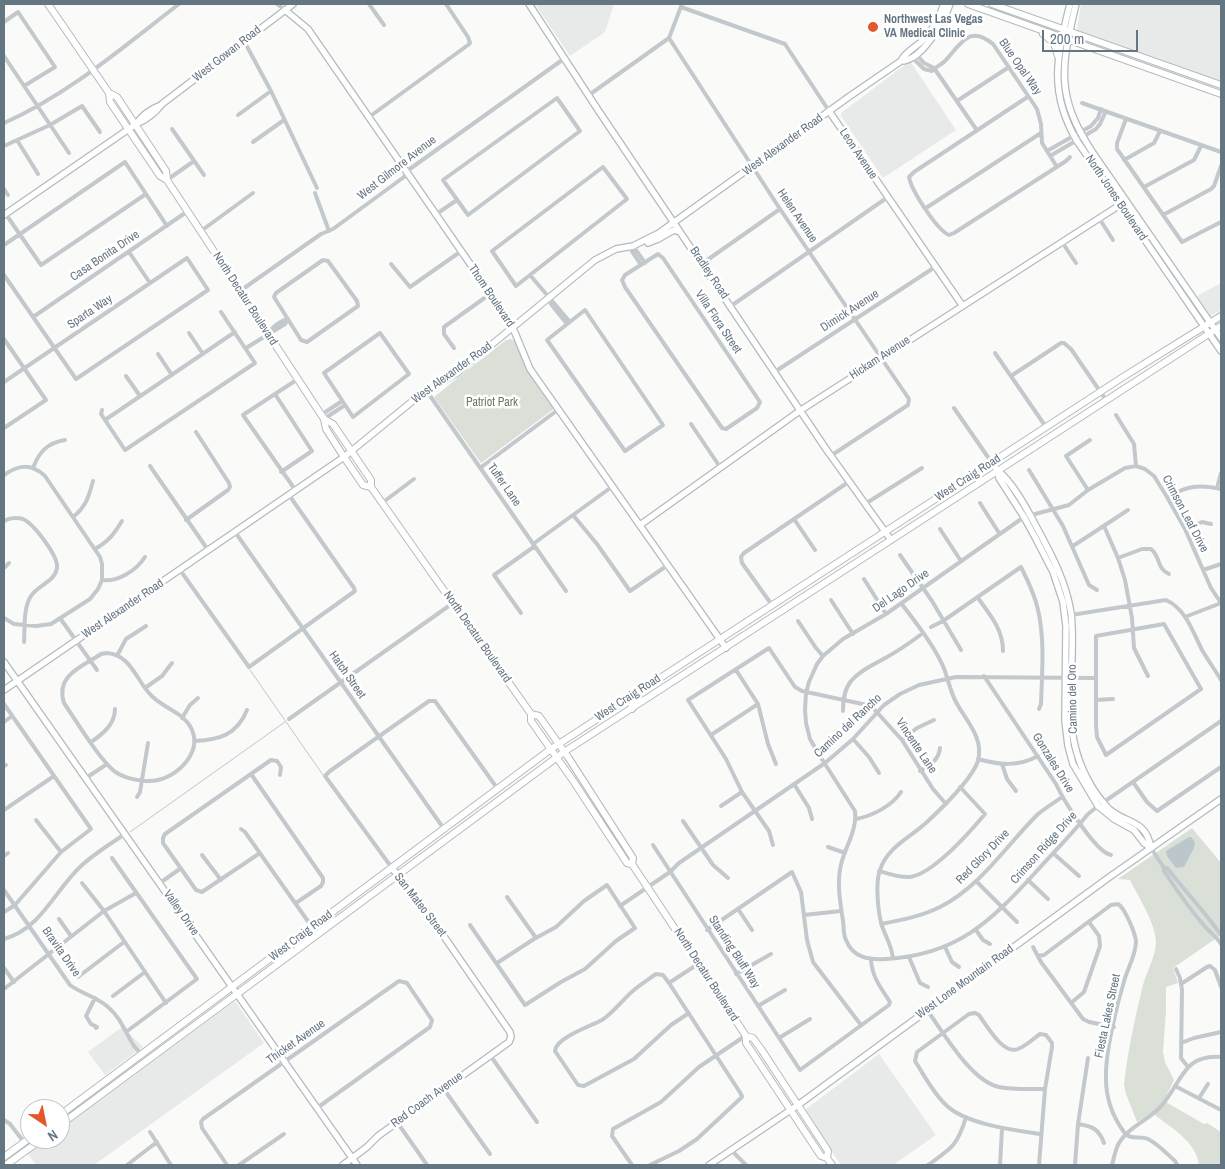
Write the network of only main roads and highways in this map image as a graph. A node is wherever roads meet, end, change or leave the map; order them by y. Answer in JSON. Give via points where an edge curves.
{"nodes":[{"id":1,"x":48,"y":4,"type":"edge"},
{"id":2,"x":968,"y":4,"type":"edge"},
{"id":3,"x":992,"y":4,"type":"edge"},
{"id":4,"x":1031,"y":26,"type":"junction"},
{"id":5,"x":1058,"y":56,"type":"road end"},
{"id":6,"x":1201,"y":78,"type":"junction"},
{"id":7,"x":1186,"y":81,"type":"junction"},
{"id":8,"x":1219,"y":84,"type":"edge"},
{"id":9,"x":1201,"y":86,"type":"junction"},
{"id":10,"x":109,"y":93,"type":"junction"},
{"id":11,"x":1221,"y":94,"type":"edge"},
{"id":12,"x":167,"y":180,"type":"junction"},
{"id":13,"x":1221,"y":316,"type":"edge"},
{"id":14,"x":1215,"y":330,"type":"edge"},
{"id":15,"x":1124,"y":377,"type":"junction"},
{"id":16,"x":1129,"y":385,"type":"junction"},
{"id":17,"x":323,"y":417,"type":"junction"},
{"id":18,"x":371,"y":488,"type":"junction"},
{"id":19,"x":648,"y":686,"type":"junction"},
{"id":20,"x":638,"y":692,"type":"junction"},
{"id":21,"x":642,"y":702,"type":"junction"},
{"id":22,"x":632,"y":709,"type":"junction"},
{"id":23,"x":531,"y":714,"type":"junction"},
{"id":24,"x":559,"y":744,"type":"junction"},
{"id":25,"x":550,"y":749,"type":"junction"},
{"id":26,"x":564,"y":752,"type":"junction"},
{"id":27,"x":556,"y":757,"type":"junction"},
{"id":28,"x":476,"y":805,"type":"junction"},
{"id":29,"x":482,"y":812,"type":"junction"},
{"id":30,"x":607,"y":833,"type":"junction"},
{"id":31,"x":613,"y":842,"type":"junction"},
{"id":32,"x":624,"y":843,"type":"junction"},
{"id":33,"x":629,"y":852,"type":"junction"},
{"id":34,"x":632,"y":864,"type":"junction"},
{"id":35,"x":746,"y":1036,"type":"junction"},
{"id":36,"x":77,"y":1103,"type":"junction"},
{"id":37,"x":70,"y":1108,"type":"edge"},
{"id":38,"x":82,"y":1110,"type":"junction"},
{"id":39,"x":70,"y":1118,"type":"edge"},
{"id":40,"x":20,"y":1145,"type":"edge"},
{"id":41,"x":28,"y":1149,"type":"edge"},
{"id":42,"x":4,"y":1157,"type":"edge"},
{"id":43,"x":827,"y":1158,"type":"junction"},
{"id":44,"x":6,"y":1165,"type":"edge"},
{"id":45,"x":832,"y":1165,"type":"edge"}],
"edges":[{"from":1,"to":10,"type":"main road","name":"North Decatur Boulevard"},
{"from":2,"to":4,"type":"main road"},
{"from":3,"to":6,"type":"main road"},
{"from":4,"to":5,"type":"main road","via":[[1053,41]]},
{"from":4,"to":7,"type":"main road"},
{"from":6,"to":7,"type":"main road"},
{"from":6,"to":8,"type":"main road"},
{"from":7,"to":9,"type":"main road"},
{"from":8,"to":9,"type":"main road"},
{"from":9,"to":11,"type":"main road"},
{"from":10,"to":12,"type":"main road","name":"North Decatur Boulevard","via":[[110,102],[160,176]]},
{"from":10,"to":12,"type":"main road","name":"North Decatur Boulevard","via":[[117,97],[136,124],[166,171]]},
{"from":12,"to":17,"type":"main road","name":"North Decatur Boulevard"},
{"from":13,"to":15,"type":"main road","name":"West Craig Road"},
{"from":14,"to":16,"type":"main road","name":"West Craig Road"},
{"from":15,"to":16,"type":"main road"},
{"from":15,"to":19,"type":"main road","name":"West Craig Road"},
{"from":16,"to":21,"type":"main road","name":"West Craig Road"},
{"from":17,"to":18,"type":"main road","name":"North Decatur Boulevard","via":[[333,424],[370,480]]},
{"from":17,"to":18,"type":"main road","name":"North Decatur Boulevard","via":[[326,429],[344,457],[364,485]]},
{"from":18,"to":23,"type":"main road","name":"North Decatur Boulevard"},
{"from":19,"to":20,"type":"main road","name":"West Craig Road"},
{"from":19,"to":21,"type":"main road"},
{"from":20,"to":22,"type":"main road","via":[[637,699],[631,704]]},
{"from":20,"to":24,"type":"main road","name":"West Craig Road"},
{"from":21,"to":22,"type":"main road","name":"West Craig Road"},
{"from":22,"to":26,"type":"main road","name":"West Craig Road"},
{"from":23,"to":24,"type":"main road","name":"North Decatur Boulevard","via":[[539,716]]},
{"from":23,"to":25,"type":"main road","name":"North Decatur Boulevard","via":[[531,721]]},
{"from":24,"to":25,"type":"main road","name":"West Craig Road"},
{"from":24,"to":26,"type":"main road","name":"North Decatur Boulevard"},
{"from":25,"to":27,"type":"main road","name":"North Decatur Boulevard"},
{"from":25,"to":28,"type":"main road","name":"West Craig Road"},
{"from":26,"to":27,"type":"main road","name":"West Craig Road"},
{"from":26,"to":32,"type":"main road","name":"North Decatur Boulevard"},
{"from":27,"to":29,"type":"main road","name":"West Craig Road"},
{"from":27,"to":30,"type":"main road","name":"North Decatur Boulevard"},
{"from":28,"to":29,"type":"main road"},
{"from":28,"to":36,"type":"main road","name":"West Craig Road"},
{"from":29,"to":38,"type":"main road","name":"West Craig Road"},
{"from":30,"to":31,"type":"main road","name":"North Decatur Boulevard"},
{"from":30,"to":32,"type":"main road","via":[[612,833]]},
{"from":31,"to":33,"type":"main road"},
{"from":31,"to":34,"type":"main road","name":"North Decatur Boulevard","via":[[627,863]]},
{"from":32,"to":33,"type":"main road","name":"North Decatur Boulevard"},
{"from":33,"to":34,"type":"main road","name":"North Decatur Boulevard","via":[[634,858]]},
{"from":34,"to":35,"type":"main road","name":"North Decatur Boulevard"},
{"from":35,"to":43,"type":"main road","name":"North Decatur Boulevard","via":[[746,1043],[790,1110],[821,1156]]},
{"from":35,"to":43,"type":"main road","name":"North Decatur Boulevard","via":[[753,1038],[828,1150]]},
{"from":36,"to":37,"type":"main road","name":"West Craig Road"},
{"from":36,"to":38,"type":"main road"},
{"from":38,"to":39,"type":"main road","name":"West Craig Road"},
{"from":40,"to":42,"type":"main road"},
{"from":41,"to":44,"type":"main road"},
{"from":43,"to":45,"type":"main road","name":"North Decatur Boulevard"}]}
